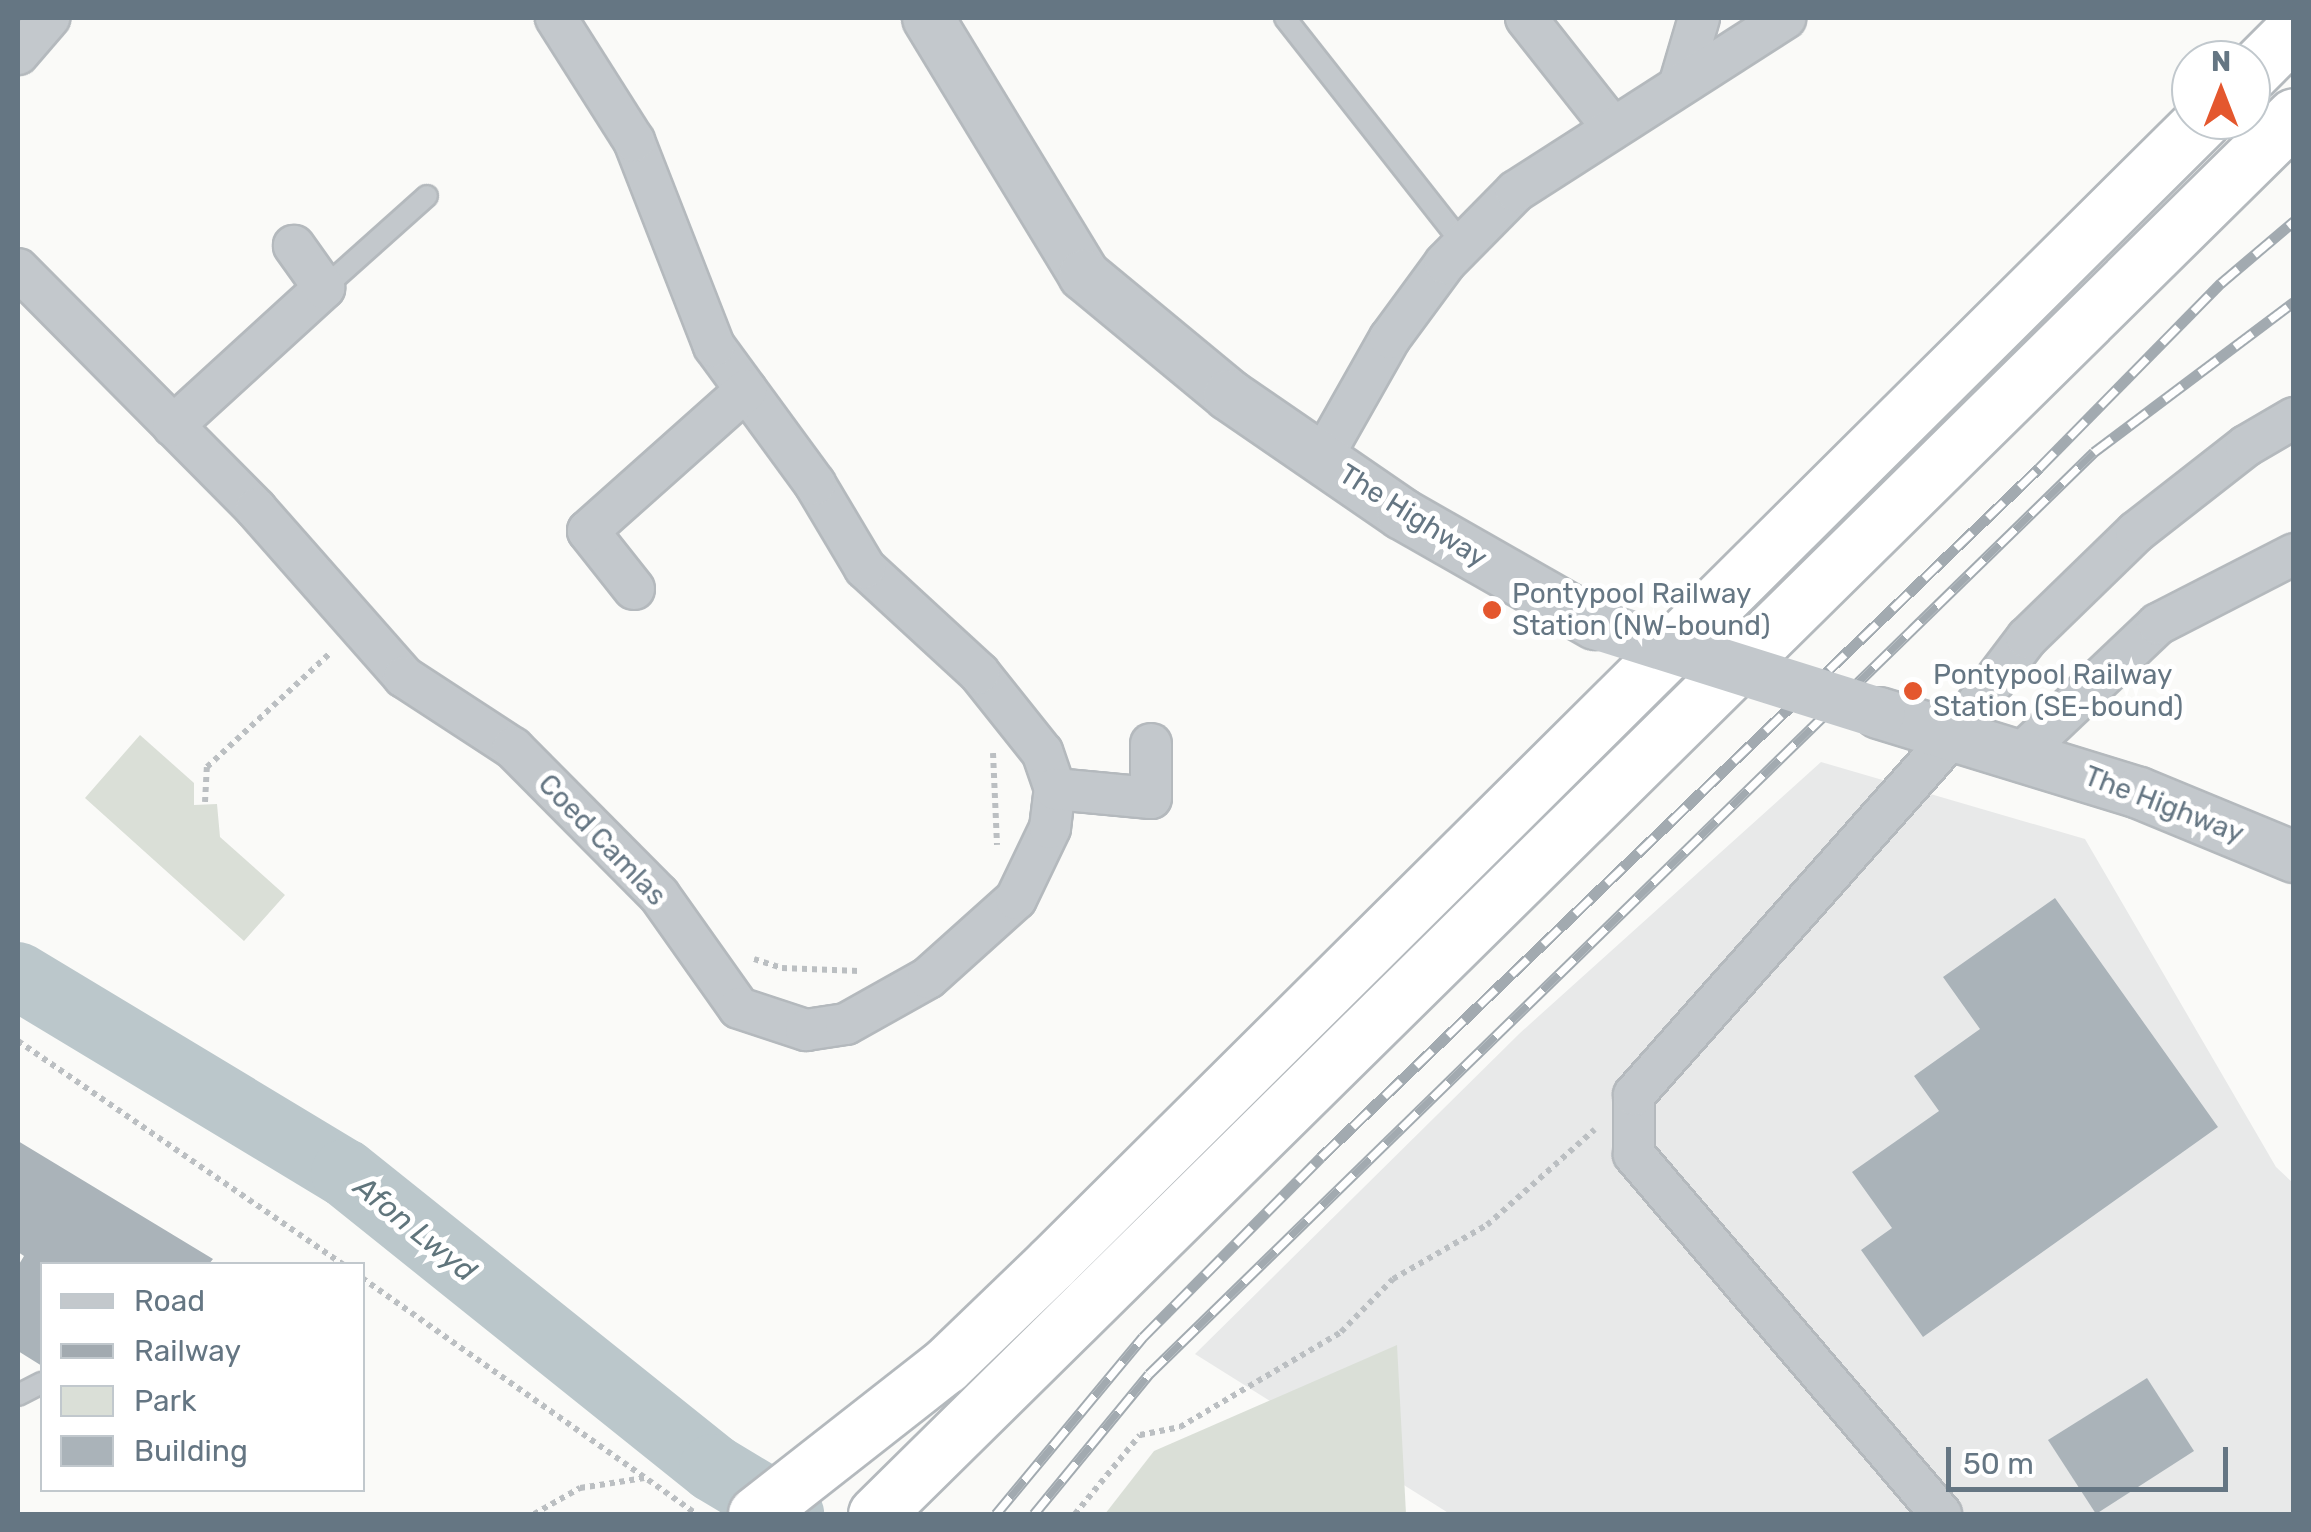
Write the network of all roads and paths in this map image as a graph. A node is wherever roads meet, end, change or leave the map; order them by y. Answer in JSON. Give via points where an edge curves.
{"nodes":[{"id":1,"x":48,"y":18,"type":"edge"},
{"id":2,"x":556,"y":18,"type":"edge"},
{"id":3,"x":928,"y":18,"type":"edge"},
{"id":4,"x":1285,"y":18,"type":"edge"},
{"id":5,"x":1526,"y":18,"type":"edge"},
{"id":6,"x":1699,"y":18,"type":"edge"},
{"id":7,"x":1785,"y":18,"type":"edge"},
{"id":8,"x":2294,"y":30,"type":"edge"},
{"id":9,"x":2271,"y":52,"type":"edge"},
{"id":10,"x":18,"y":54,"type":"edge"},
{"id":11,"x":1679,"y":86,"type":"junction"},
{"id":12,"x":2294,"y":116,"type":"edge"},
{"id":13,"x":1612,"y":128,"type":"junction"},
{"id":14,"x":2183,"y":140,"type":"edge"},
{"id":15,"x":427,"y":196,"type":"dead end"},
{"id":16,"x":1463,"y":244,"type":"junction"},
{"id":17,"x":294,"y":246,"type":"dead end"},
{"id":18,"x":18,"y":270,"type":"edge"},
{"id":19,"x":324,"y":288,"type":"junction"},
{"id":20,"x":746,"y":390,"type":"junction"},
{"id":21,"x":2294,"y":418,"type":"edge"},
{"id":22,"x":173,"y":426,"type":"junction"},
{"id":23,"x":1322,"y":458,"type":"junction"},
{"id":24,"x":2294,"y":554,"type":"edge"},
{"id":25,"x":634,"y":589,"type":"dead end"},
{"id":26,"x":358,"y":626,"type":"junction"},
{"id":27,"x":1954,"y":734,"type":"junction"},
{"id":28,"x":1151,"y":744,"type":"dead end"},
{"id":29,"x":992,"y":748,"type":"dead end"},
{"id":30,"x":2022,"y":753,"type":"junction"},
{"id":31,"x":1055,"y":789,"type":"junction"},
{"id":32,"x":205,"y":802,"type":"dead end"},
{"id":33,"x":2294,"y":858,"type":"edge"},
{"id":34,"x":990,"y":923,"type":"junction"},
{"id":35,"x":690,"y":939,"type":"junction"},
{"id":36,"x":877,"y":969,"type":"dead end"},
{"id":37,"x":18,"y":1041,"type":"edge"},
{"id":38,"x":1634,"y":1096,"type":"junction"},
{"id":39,"x":341,"y":1262,"type":"edge"},
{"id":40,"x":365,"y":1280,"type":"edge"},
{"id":41,"x":646,"y":1478,"type":"junction"},
{"id":42,"x":882,"y":1508,"type":"edge"},
{"id":43,"x":534,"y":1514,"type":"edge"},
{"id":44,"x":696,"y":1514,"type":"edge"},
{"id":45,"x":756,"y":1514,"type":"edge"},
{"id":46,"x":1075,"y":1514,"type":"edge"},
{"id":47,"x":1941,"y":1514,"type":"edge"}],
"edges":[{"from":1,"to":10,"type":"street"},
{"from":2,"to":20,"type":"street","via":[[634,141],[714,346]]},
{"from":3,"to":23,"type":"street","name":"The Highway","via":[[1084,275],[1229,395]]},
{"from":4,"to":16,"type":"lane"},
{"from":5,"to":13,"type":"street"},
{"from":6,"to":11,"type":"street"},
{"from":7,"to":11,"type":"street"},
{"from":8,"to":9,"type":"highway"},
{"from":11,"to":13,"type":"street"},
{"from":12,"to":42,"type":"highway"},
{"from":13,"to":16,"type":"street","via":[[1516,192]]},
{"from":14,"to":45,"type":"highway","via":[[1051,1264],[945,1366]]},
{"from":15,"to":19,"type":"lane"},
{"from":16,"to":23,"type":"street","via":[[1390,338]]},
{"from":17,"to":19,"type":"street"},
{"from":18,"to":22,"type":"street","name":"Coed Camlas"},
{"from":19,"to":22,"type":"street"},
{"from":20,"to":25,"type":"street","via":[[588,531]]},
{"from":20,"to":31,"type":"street","via":[[865,568],[979,673],[1042,752]]},
{"from":21,"to":27,"type":"street","via":[[2246,446],[2136,532],[2027,638]]},
{"from":22,"to":26,"type":"street","name":"Coed Camlas"},
{"from":23,"to":27,"type":"street","name":"The Highway","bridge":true,"via":[[1402,514],[1594,624]]},
{"from":24,"to":30,"type":"street","via":[[2158,624]]},
{"from":26,"to":32,"type":"path","via":[[207,768]]},
{"from":26,"to":35,"type":"street","name":"Coed Camlas","via":[[404,677],[513,748],[660,895]]},
{"from":27,"to":30,"type":"street","name":"The Highway"},
{"from":27,"to":38,"type":"street"},
{"from":28,"to":31,"type":"street","via":[[1151,798]]},
{"from":29,"to":34,"type":"path","via":[[999,786]]},
{"from":30,"to":33,"type":"street","name":"The Highway"},
{"from":31,"to":34,"type":"street","name":"Coed Camlas","via":[[1050,828],[1016,899]]},
{"from":34,"to":35,"type":"street","name":"Coed Camlas","via":[[928,978],[846,1024],[806,1030],[739,1008]]},
{"from":35,"to":36,"type":"path","via":[[782,968]]},
{"from":37,"to":39,"type":"path"},
{"from":38,"to":46,"type":"path","via":[[1487,1224],[1393,1279],[1341,1332],[1180,1427],[1140,1435]]},
{"from":38,"to":47,"type":"street","via":[[1634,1154]]},
{"from":40,"to":41,"type":"path"},
{"from":41,"to":43,"type":"path","via":[[580,1488]]},
{"from":41,"to":44,"type":"path"}]}
